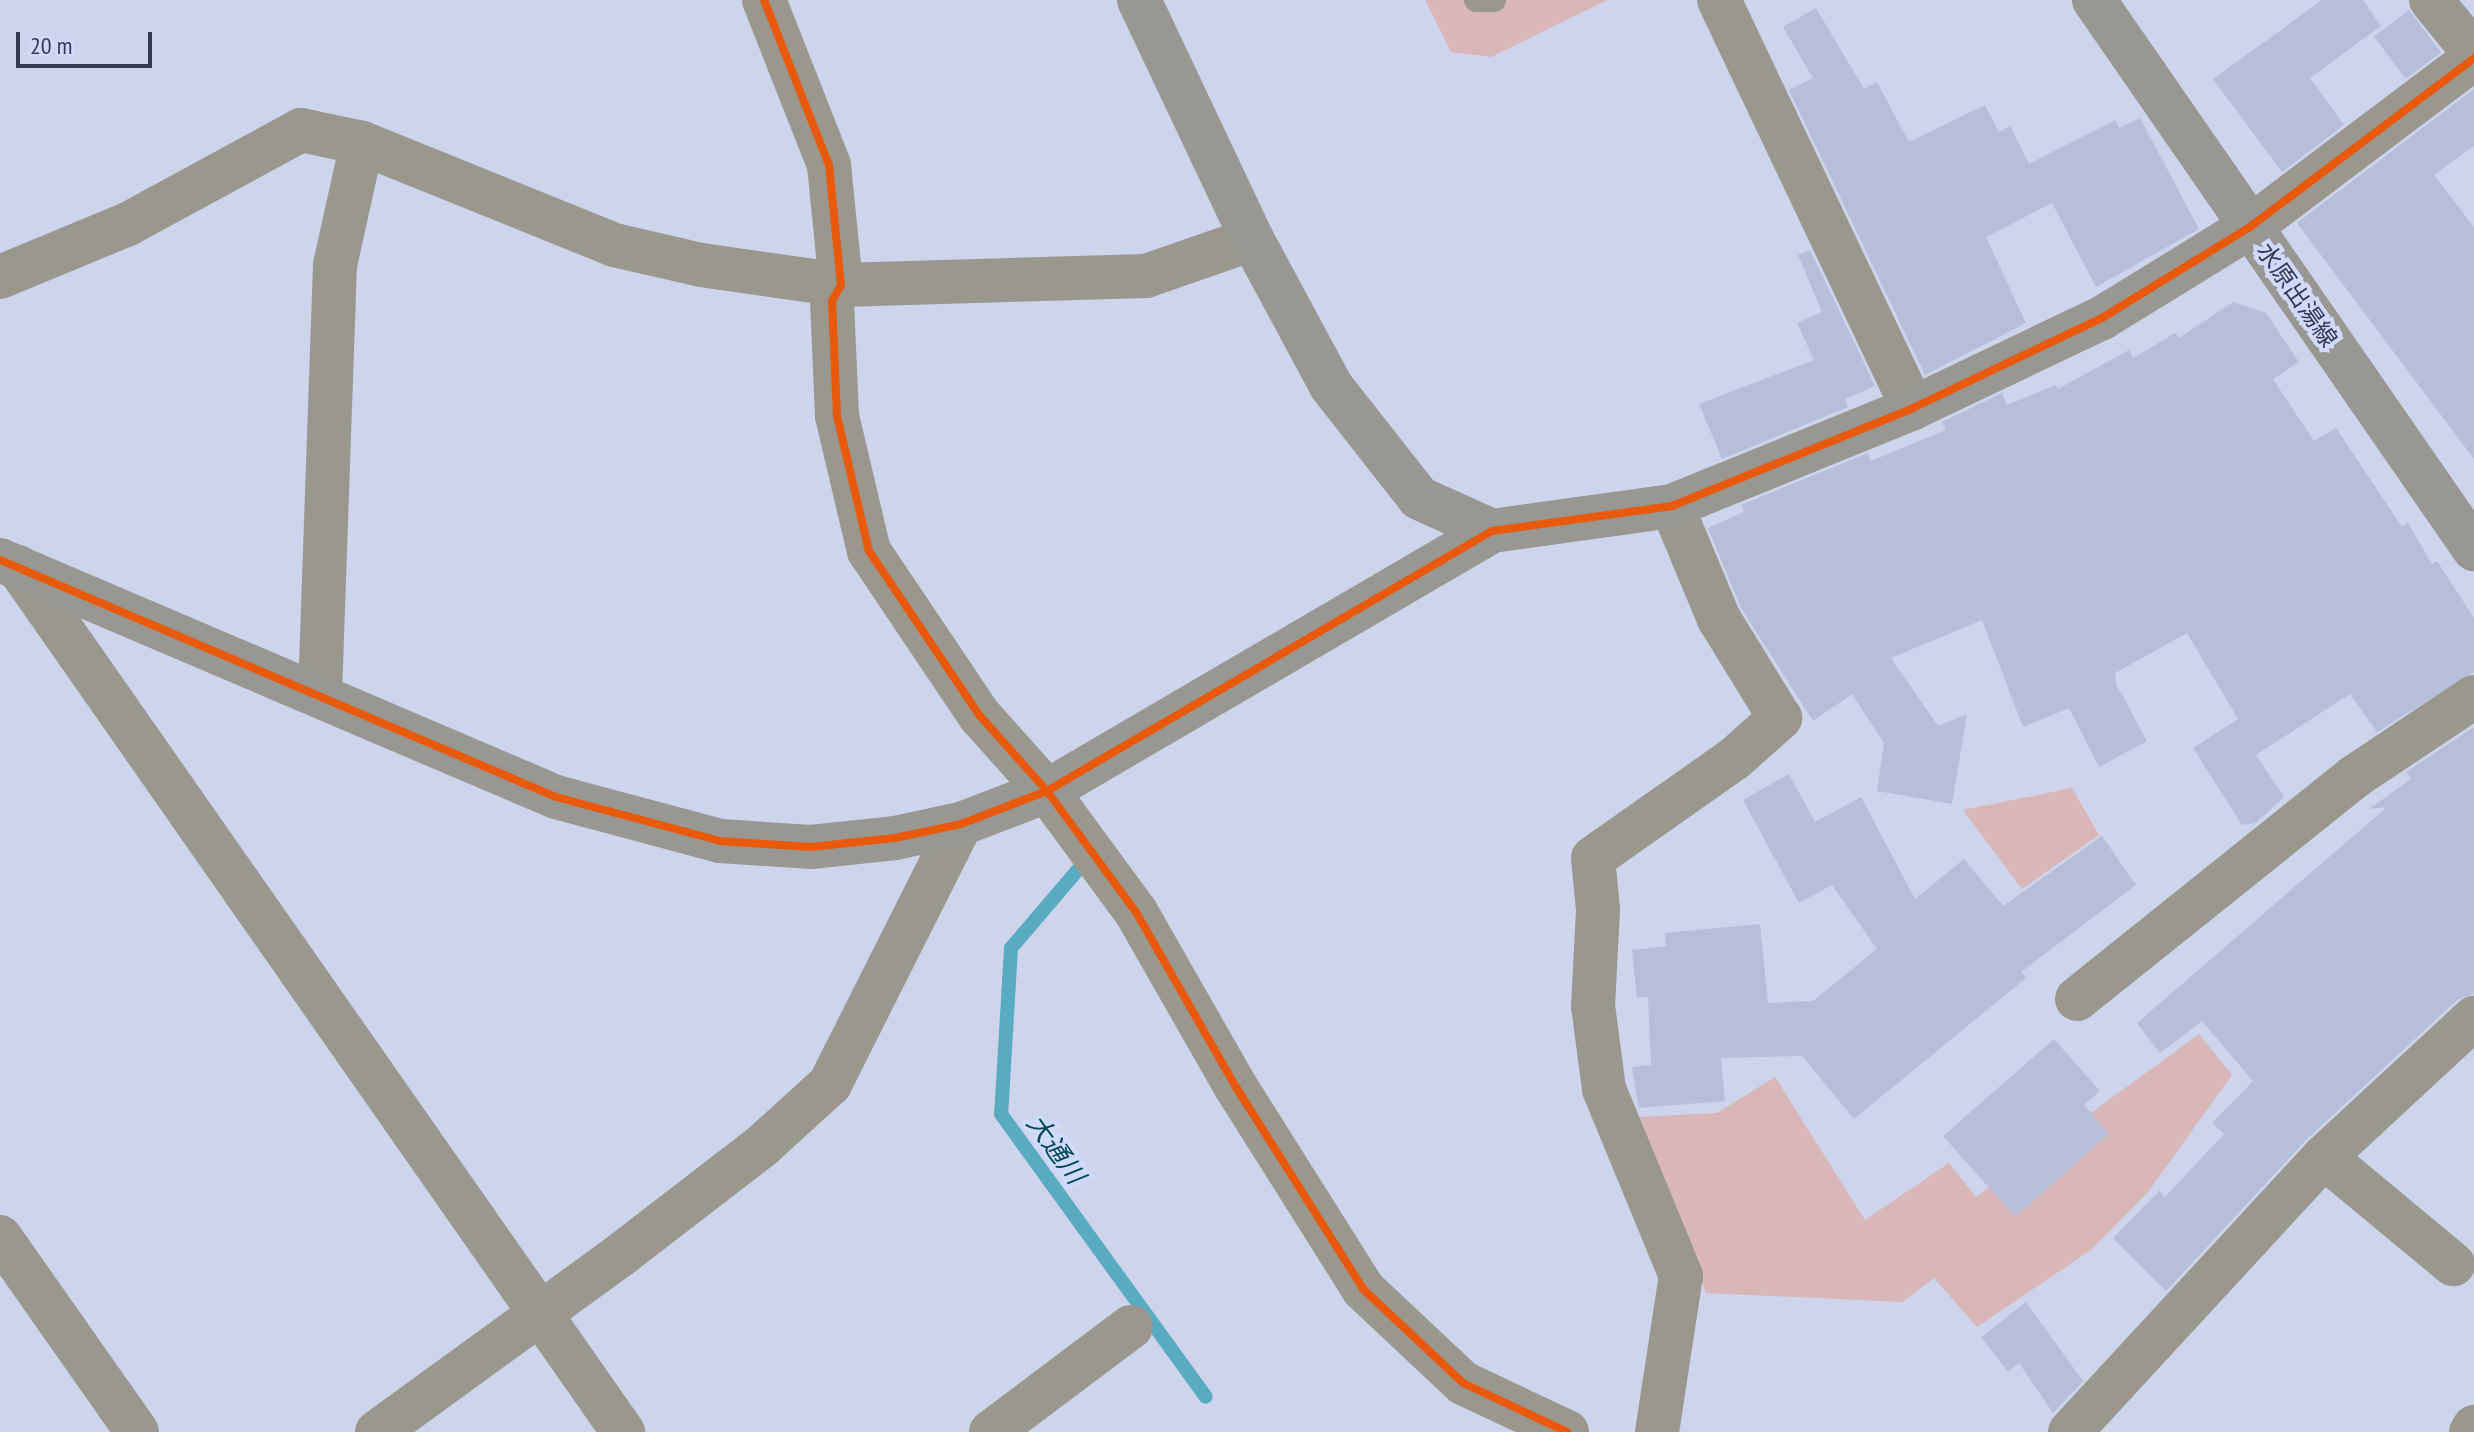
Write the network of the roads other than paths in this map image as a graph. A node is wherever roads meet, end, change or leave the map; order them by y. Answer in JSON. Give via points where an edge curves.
{"nodes":[{"id":1,"x":764,"y":0,"type":"edge"},
{"id":2,"x":1139,"y":0,"type":"edge"},
{"id":3,"x":1476,"y":0,"type":"edge"},
{"id":4,"x":1494,"y":0,"type":"edge"},
{"id":5,"x":1719,"y":0,"type":"edge"},
{"id":6,"x":2094,"y":0,"type":"edge"},
{"id":7,"x":2431,"y":0,"type":"edge"},
{"id":8,"x":2474,"y":56,"type":"edge"},
{"id":9,"x":362,"y":143,"type":"junction"},
{"id":10,"x":2250,"y":227,"type":"junction"},
{"id":11,"x":1252,"y":239,"type":"junction"},
{"id":12,"x":0,"y":277,"type":"edge"},
{"id":13,"x":841,"y":285,"type":"junction"},
{"id":14,"x":1913,"y":408,"type":"junction"},
{"id":15,"x":1672,"y":506,"type":"junction"},
{"id":16,"x":1492,"y":531,"type":"junction"},
{"id":17,"x":2474,"y":549,"type":"edge"},
{"id":18,"x":9,"y":564,"type":"edge"},
{"id":19,"x":320,"y":694,"type":"junction"},
{"id":20,"x":2474,"y":697,"type":"edge"},
{"id":21,"x":1047,"y":791,"type":"junction"},
{"id":22,"x":961,"y":824,"type":"junction"},
{"id":23,"x":2077,"y":999,"type":"dead end"},
{"id":24,"x":2474,"y":1018,"type":"edge"},
{"id":25,"x":2324,"y":1157,"type":"junction"},
{"id":26,"x":0,"y":1237,"type":"edge"},
{"id":27,"x":2467,"y":1264,"type":"edge"},
{"id":28,"x":541,"y":1315,"type":"junction"},
{"id":29,"x":1131,"y":1327,"type":"dead end"},
{"id":30,"x":2474,"y":1427,"type":"edge"},
{"id":31,"x":137,"y":1432,"type":"edge"},
{"id":32,"x":377,"y":1432,"type":"edge"},
{"id":33,"x":623,"y":1432,"type":"edge"},
{"id":34,"x":991,"y":1432,"type":"edge"},
{"id":35,"x":1567,"y":1432,"type":"edge"},
{"id":36,"x":1657,"y":1432,"type":"edge"},
{"id":37,"x":2070,"y":1432,"type":"edge"},
{"id":38,"x":2471,"y":1432,"type":"edge"}],
"edges":[{"from":1,"to":13,"type":"street","via":[[829,165]]},
{"from":2,"to":11,"type":"street"},
{"from":3,"to":4,"type":"lane"},
{"from":5,"to":14,"type":"street"},
{"from":6,"to":10,"type":"street","name":"水原出湯線"},
{"from":7,"to":8,"type":"street"},
{"from":8,"to":10,"type":"street"},
{"from":9,"to":12,"type":"street","via":[[301,130],[128,224]]},
{"from":9,"to":13,"type":"street","via":[[614,245],[701,265]]},
{"from":9,"to":19,"type":"street","via":[[335,265]]},
{"from":10,"to":14,"type":"street","via":[[2102,318]]},
{"from":10,"to":17,"type":"street","name":"水原出湯線"},
{"from":11,"to":13,"type":"street","via":[[1146,276]]},
{"from":11,"to":16,"type":"street","via":[[1331,386],[1419,498]]},
{"from":13,"to":21,"type":"street","via":[[832,301],[837,416],[869,551],[980,716]]},
{"from":14,"to":15,"type":"street"},
{"from":15,"to":16,"type":"street"},
{"from":15,"to":36,"type":"street","via":[[1719,619],[1780,718],[1734,759],[1593,858],[1598,909],[1593,1006],[1604,1089],[1681,1276]]},
{"from":16,"to":21,"type":"street"},
{"from":18,"to":19,"type":"street"},
{"from":18,"to":28,"type":"street"},
{"from":19,"to":22,"type":"street","via":[[556,797],[720,841],[811,847]]},
{"from":20,"to":23,"type":"street","via":[[2354,777]]},
{"from":21,"to":22,"type":"street"},
{"from":21,"to":35,"type":"street","via":[[1136,912],[1236,1087],[1363,1289],[1463,1383]]},
{"from":22,"to":28,"type":"street","via":[[830,1084],[763,1145]]},
{"from":24,"to":25,"type":"street"},
{"from":25,"to":27,"type":"street"},
{"from":25,"to":37,"type":"street"},
{"from":26,"to":31,"type":"street"},
{"from":28,"to":32,"type":"street"},
{"from":28,"to":33,"type":"street"},
{"from":29,"to":34,"type":"street"},
{"from":30,"to":38,"type":"street"}]}
